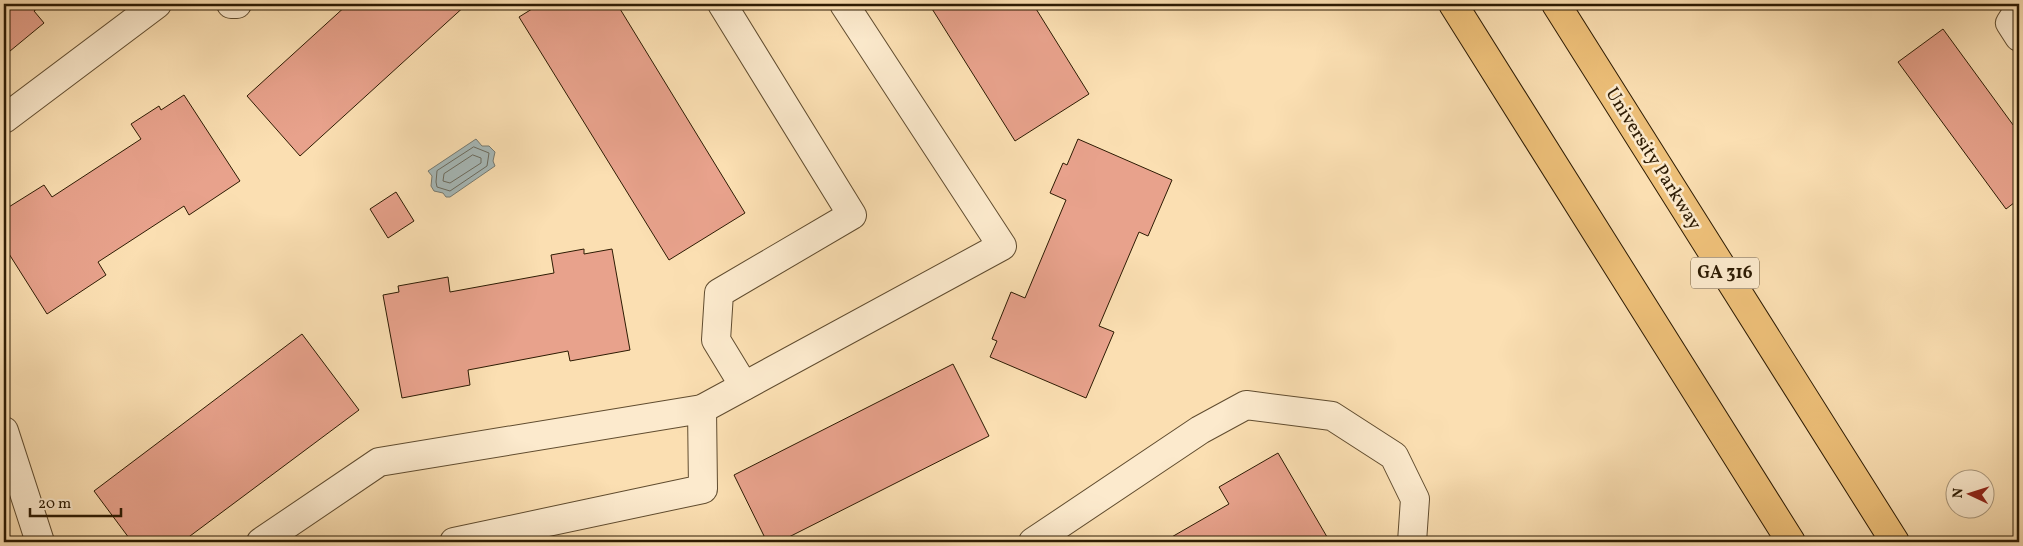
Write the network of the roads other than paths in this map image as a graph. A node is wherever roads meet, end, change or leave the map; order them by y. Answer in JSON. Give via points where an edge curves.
{"nodes":[{"id":1,"x":157,"y":4,"type":"edge"},
{"id":2,"x":231,"y":4,"type":"edge"},
{"id":3,"x":237,"y":4,"type":"edge"},
{"id":4,"x":844,"y":4,"type":"edge"},
{"id":5,"x":1453,"y":4,"type":"edge"},
{"id":6,"x":1556,"y":4,"type":"edge"},
{"id":7,"x":725,"y":5,"type":"edge"},
{"id":8,"x":2019,"y":9,"type":"edge"},
{"id":9,"x":2019,"y":37,"type":"edge"},
{"id":10,"x":4,"y":119,"type":"edge"},
{"id":11,"x":744,"y":386,"type":"junction"},
{"id":12,"x":702,"y":409,"type":"junction"},
{"id":13,"x":4,"y":431,"type":"edge"},
{"id":14,"x":40,"y":542,"type":"edge"},
{"id":15,"x":261,"y":542,"type":"edge"},
{"id":16,"x":454,"y":542,"type":"edge"},
{"id":17,"x":1033,"y":542,"type":"edge"},
{"id":18,"x":1412,"y":542,"type":"edge"},
{"id":19,"x":1791,"y":542,"type":"edge"},
{"id":20,"x":1895,"y":542,"type":"edge"}],
"edges":[{"from":1,"to":10,"type":"street"},
{"from":2,"to":3,"type":"street"},
{"from":4,"to":11,"type":"street","via":[[1002,246]]},
{"from":5,"to":19,"type":"highway"},
{"from":6,"to":20,"type":"highway","name":"University Parkway","number":"GA 316"},
{"from":7,"to":11,"type":"street","via":[[852,215],[719,293],[716,340]]},
{"from":8,"to":9,"type":"street","via":[[2010,23]]},
{"from":11,"to":12,"type":"street"},
{"from":12,"to":15,"type":"street","via":[[379,462]]},
{"from":12,"to":16,"type":"street","via":[[703,489]]},
{"from":13,"to":14,"type":"street"},
{"from":17,"to":18,"type":"street","via":[[1200,430],[1246,405],[1332,416],[1394,456],[1415,499]]}]}
